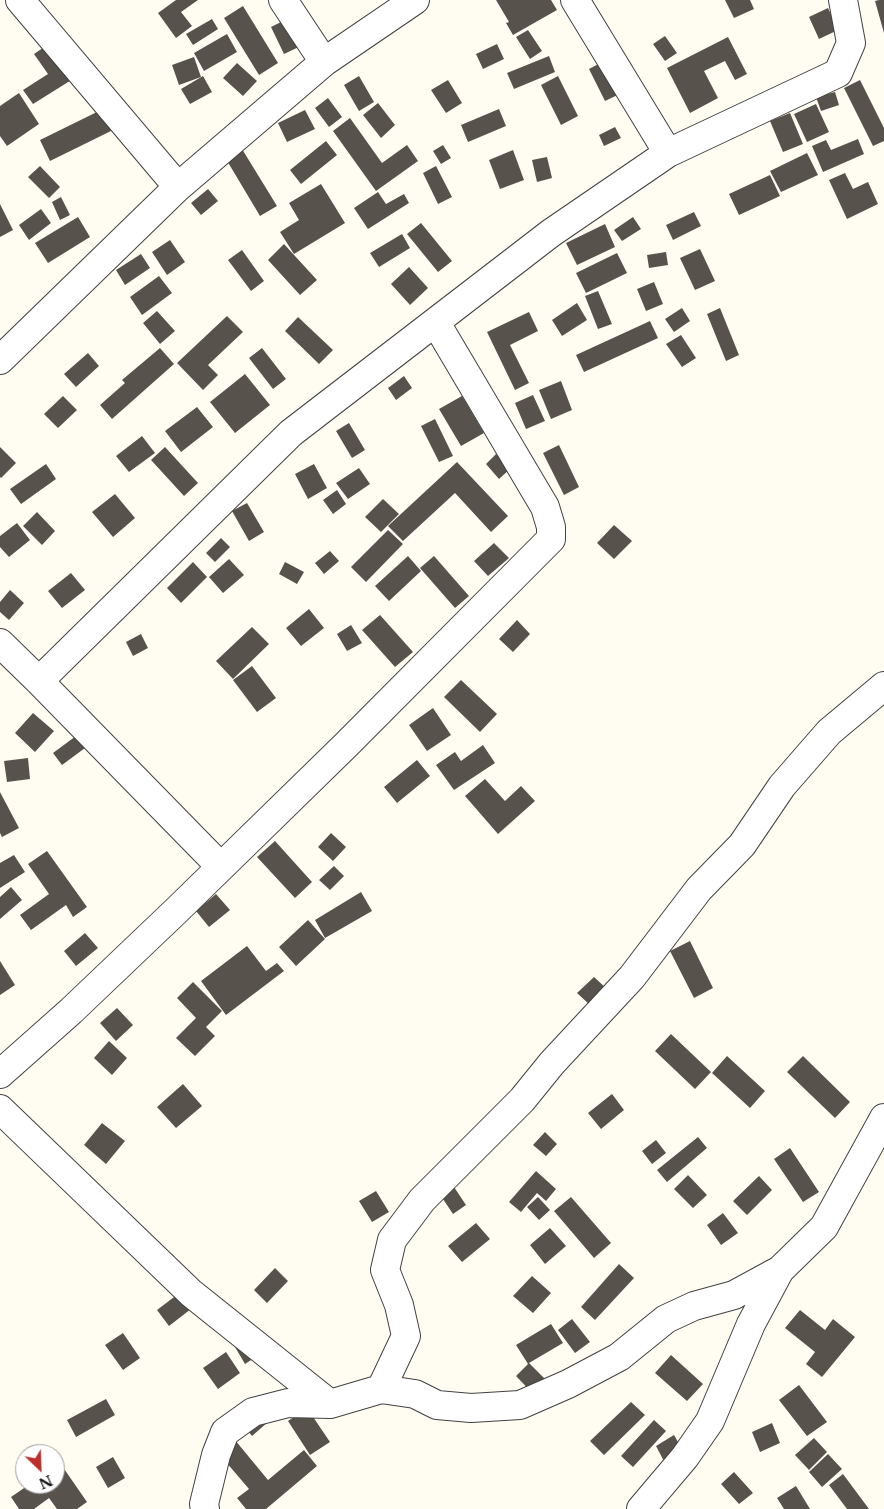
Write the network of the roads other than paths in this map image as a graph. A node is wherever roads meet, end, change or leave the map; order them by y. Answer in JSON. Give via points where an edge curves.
{"nodes":[{"id":1,"x":20,"y":0,"type":"edge"},
{"id":2,"x":282,"y":0,"type":"edge"},
{"id":3,"x":415,"y":0,"type":"edge"},
{"id":4,"x":575,"y":0,"type":"edge"},
{"id":5,"x":843,"y":0,"type":"edge"},
{"id":6,"x":324,"y":62,"type":"junction"},
{"id":7,"x":668,"y":153,"type":"junction"},
{"id":8,"x":178,"y":187,"type":"junction"},
{"id":9,"x":436,"y":323,"type":"junction"},
{"id":10,"x":3,"y":350,"type":"edge"},
{"id":11,"x":0,"y":643,"type":"edge"},
{"id":12,"x":39,"y":682,"type":"junction"},
{"id":13,"x":884,"y":686,"type":"edge"},
{"id":14,"x":221,"y":867,"type":"junction"},
{"id":15,"x":0,"y":1074,"type":"edge"},
{"id":16,"x":0,"y":1109,"type":"edge"},
{"id":17,"x":884,"y":1118,"type":"edge"},
{"id":18,"x":780,"y":1270,"type":"junction"},
{"id":19,"x":381,"y":1389,"type":"junction"},
{"id":20,"x":330,"y":1404,"type":"junction"},
{"id":21,"x":205,"y":1509,"type":"edge"},
{"id":22,"x":641,"y":1509,"type":"edge"}],
"edges":[{"from":1,"to":8,"type":"street"},
{"from":2,"to":6,"type":"street"},
{"from":3,"to":6,"type":"street"},
{"from":4,"to":7,"type":"street"},
{"from":5,"to":7,"type":"street","via":[[851,43],[838,73]]},
{"from":6,"to":8,"type":"street"},
{"from":7,"to":9,"type":"street","via":[[551,233]]},
{"from":8,"to":10,"type":"street"},
{"from":9,"to":12,"type":"street","via":[[291,433]]},
{"from":9,"to":14,"type":"street","via":[[545,507],[551,539]]},
{"from":11,"to":12,"type":"street"},
{"from":12,"to":14,"type":"street"},
{"from":13,"to":19,"type":"street","via":[[829,732],[782,786],[742,845],[699,889],[632,976],[522,1100],[422,1200],[392,1240],[385,1270],[399,1305],[406,1336]]},
{"from":14,"to":15,"type":"street","via":[[71,1011]]},
{"from":16,"to":20,"type":"street","via":[[191,1293]]},
{"from":17,"to":18,"type":"street","via":[[824,1227]]},
{"from":18,"to":19,"type":"street","via":[[734,1295],[694,1306],[666,1319],[619,1357],[520,1405],[471,1408],[437,1405],[415,1394]]},
{"from":18,"to":22,"type":"street","via":[[751,1324],[710,1421],[685,1457]]},
{"from":19,"to":20,"type":"street"},
{"from":20,"to":21,"type":"street","via":[[288,1403],[253,1412],[225,1432],[216,1456]]}]}
